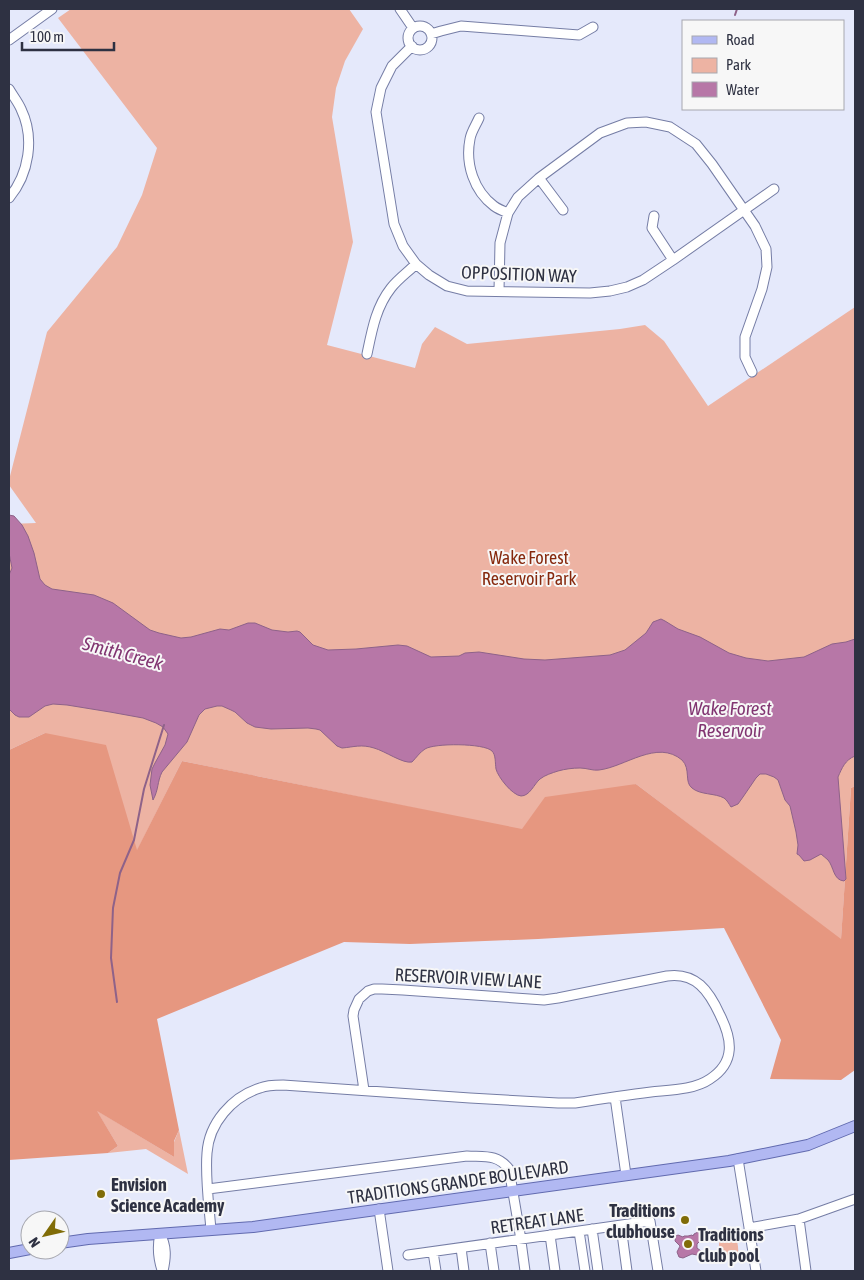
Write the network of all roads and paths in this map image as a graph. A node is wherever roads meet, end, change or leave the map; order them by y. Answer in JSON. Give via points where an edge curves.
{"nodes":[{"id":1,"x":52,"y":9,"type":"edge"},
{"id":2,"x":400,"y":9,"type":"edge"},
{"id":3,"x":593,"y":27,"type":"dead end"},
{"id":4,"x":413,"y":28,"type":"junction"},
{"id":5,"x":431,"y":34,"type":"junction"},
{"id":6,"x":9,"y":40,"type":"edge"},
{"id":7,"x":412,"y":46,"type":"junction"},
{"id":8,"x":9,"y":89,"type":"edge"},
{"id":9,"x":479,"y":118,"type":"dead end"},
{"id":10,"x":539,"y":178,"type":"junction"},
{"id":11,"x":774,"y":190,"type":"dead end"},
{"id":12,"x":9,"y":198,"type":"edge"},
{"id":13,"x":563,"y":210,"type":"dead end"},
{"id":14,"x":745,"y":210,"type":"junction"},
{"id":15,"x":508,"y":213,"type":"junction"},
{"id":16,"x":654,"y":216,"type":"dead end"},
{"id":17,"x":673,"y":260,"type":"junction"},
{"id":18,"x":416,"y":264,"type":"junction"},
{"id":19,"x":499,"y":292,"type":"junction"},
{"id":20,"x":367,"y":354,"type":"dead end"},
{"id":21,"x":752,"y":372,"type":"dead end"},
{"id":22,"x":364,"y":1090,"type":"junction"},
{"id":23,"x":615,"y":1097,"type":"junction"},
{"id":24,"x":855,"y":1126,"type":"edge"},
{"id":25,"x":738,"y":1159,"type":"junction"},
{"id":26,"x":626,"y":1175,"type":"junction"},
{"id":27,"x":208,"y":1189,"type":"junction"},
{"id":28,"x":514,"y":1191,"type":"junction"},
{"id":29,"x":855,"y":1199,"type":"edge"},
{"id":30,"x":379,"y":1209,"type":"junction"},
{"id":31,"x":799,"y":1219,"type":"junction"},
{"id":32,"x":621,"y":1226,"type":"junction"},
{"id":33,"x":749,"y":1228,"type":"junction"},
{"id":34,"x":211,"y":1230,"type":"junction"},
{"id":35,"x":592,"y":1230,"type":"junction"},
{"id":36,"x":580,"y":1231,"type":"junction"},
{"id":37,"x":160,"y":1234,"type":"junction"},
{"id":38,"x":550,"y":1236,"type":"junction"},
{"id":39,"x":521,"y":1239,"type":"junction"},
{"id":40,"x":70,"y":1241,"type":"edge"},
{"id":41,"x":490,"y":1243,"type":"junction"},
{"id":42,"x":461,"y":1248,"type":"junction"},
{"id":43,"x":433,"y":1252,"type":"junction"},
{"id":44,"x":408,"y":1255,"type":"dead end"},
{"id":45,"x":163,"y":1271,"type":"edge"},
{"id":46,"x":388,"y":1271,"type":"edge"},
{"id":47,"x":436,"y":1271,"type":"edge"},
{"id":48,"x":464,"y":1271,"type":"edge"},
{"id":49,"x":494,"y":1271,"type":"edge"},
{"id":50,"x":525,"y":1271,"type":"edge"},
{"id":51,"x":555,"y":1271,"type":"edge"},
{"id":52,"x":585,"y":1271,"type":"edge"},
{"id":53,"x":598,"y":1271,"type":"edge"},
{"id":54,"x":626,"y":1271,"type":"edge"},
{"id":55,"x":658,"y":1271,"type":"edge"},
{"id":56,"x":756,"y":1271,"type":"edge"},
{"id":57,"x":806,"y":1271,"type":"edge"}],
"edges":[{"from":1,"to":6,"type":"street"},
{"from":2,"to":4,"type":"street"},
{"from":3,"to":5,"type":"street","via":[[579,35],[461,26]]},
{"from":4,"to":5,"type":"street","via":[[424,27]]},
{"from":4,"to":7,"type":"street","via":[[408,37]]},
{"from":5,"to":7,"type":"street","via":[[431,43],[426,48],[418,50]]},
{"from":7,"to":18,"type":"street","name":"OPPOSITION WAY","via":[[392,66],[381,88],[376,112],[394,224],[403,246]]},
{"from":8,"to":12,"type":"street","via":[[21,108],[28,135],[27,162],[22,179]]},
{"from":9,"to":15,"type":"street","via":[[470,138],[471,171],[485,197]]},
{"from":10,"to":13,"type":"street"},
{"from":10,"to":14,"type":"street","via":[[600,133],[627,123],[646,122],[670,127],[696,144]]},
{"from":10,"to":15,"type":"street","via":[[518,197]]},
{"from":11,"to":14,"type":"street","name":"OPPOSITION WAY"},
{"from":14,"to":17,"type":"street","name":"OPPOSITION WAY"},
{"from":14,"to":21,"type":"street","via":[[762,238],[767,267],[745,337],[745,357]]},
{"from":15,"to":19,"type":"street","via":[[500,243]]},
{"from":16,"to":17,"type":"street","via":[[652,228]]},
{"from":17,"to":19,"type":"street","name":"OPPOSITION WAY","via":[[643,280],[610,291]]},
{"from":18,"to":19,"type":"street","name":"OPPOSITION WAY","via":[[447,286],[467,291]]},
{"from":18,"to":20,"type":"street","via":[[391,288],[380,304]]},
{"from":22,"to":23,"type":"street","name":"RESERVOIR VIEW LANE","via":[[565,1103]]},
{"from":22,"to":23,"type":"street","name":"RESERVOIR VIEW LANE","via":[[354,1010],[364,994],[374,990],[544,1000],[673,975],[699,983],[712,998],[728,1034],[730,1048],[721,1069],[712,1079],[701,1084]]},
{"from":22,"to":27,"type":"street","name":"RESERVOIR VIEW LANE","via":[[283,1085],[255,1090],[238,1099],[217,1121],[208,1144]]},
{"from":23,"to":26,"type":"street"},
{"from":24,"to":25,"type":"main road","name":"TRADITIONS GRANDE BOULEVARD","via":[[808,1145]]},
{"from":25,"to":26,"type":"main road","name":"TRADITIONS GRANDE BOULEVARD"},
{"from":25,"to":33,"type":"street"},
{"from":26,"to":28,"type":"main road","name":"TRADITIONS GRANDE BOULEVARD"},
{"from":27,"to":28,"type":"street","via":[[467,1156],[494,1157],[504,1162]]},
{"from":27,"to":34,"type":"street","name":"RESERVOIR VIEW LANE"},
{"from":28,"to":30,"type":"main road","name":"TRADITIONS GRANDE BOULEVARD"},
{"from":28,"to":39,"type":"street"},
{"from":29,"to":31,"type":"street"},
{"from":30,"to":34,"type":"main road","name":"TRADITIONS GRANDE BOULEVARD"},
{"from":30,"to":46,"type":"street"},
{"from":31,"to":33,"type":"street"},
{"from":31,"to":57,"type":"street"},
{"from":32,"to":35,"type":"street","name":"RETREAT LANE"},
{"from":32,"to":54,"type":"street"},
{"from":32,"to":55,"type":"street","name":"RETREAT LANE","via":[[650,1221]]},
{"from":33,"to":56,"type":"street"},
{"from":34,"to":37,"type":"main road","name":"TRADITIONS GRANDE BOULEVARD"},
{"from":35,"to":36,"type":"street","name":"RETREAT LANE"},
{"from":35,"to":53,"type":"street"},
{"from":36,"to":38,"type":"street","name":"RETREAT LANE"},
{"from":36,"to":52,"type":"street"},
{"from":37,"to":40,"type":"main road","name":"TRADITIONS GRANDE BOULEVARD"},
{"from":37,"to":45,"type":"street","via":[[159,1260]]},
{"from":38,"to":39,"type":"street","name":"RETREAT LANE"},
{"from":38,"to":51,"type":"street"},
{"from":39,"to":41,"type":"street","name":"RETREAT LANE"},
{"from":39,"to":50,"type":"street"},
{"from":41,"to":42,"type":"street","name":"RETREAT LANE"},
{"from":41,"to":49,"type":"street"},
{"from":42,"to":43,"type":"street","name":"RETREAT LANE"},
{"from":42,"to":48,"type":"street"},
{"from":43,"to":44,"type":"street","name":"RETREAT LANE"},
{"from":43,"to":47,"type":"street"}]}
